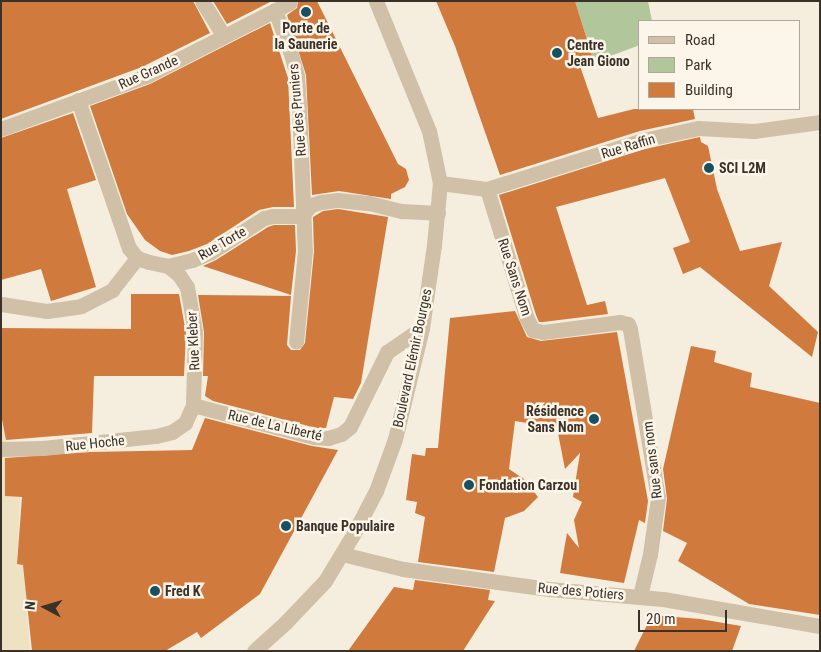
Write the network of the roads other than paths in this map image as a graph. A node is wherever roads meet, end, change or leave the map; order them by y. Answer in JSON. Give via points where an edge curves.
{"nodes":[{"id":1,"x":202,"y":1,"type":"edge"},
{"id":2,"x":376,"y":1,"type":"edge"},
{"id":3,"x":289,"y":3,"type":"dead end"},
{"id":4,"x":275,"y":10,"type":"junction"},
{"id":5,"x":223,"y":35,"type":"junction"},
{"id":6,"x":78,"y":100,"type":"junction"},
{"id":7,"x":820,"y":122,"type":"edge"},
{"id":8,"x":1,"y":129,"type":"edge"},
{"id":9,"x":440,"y":184,"type":"junction"},
{"id":10,"x":487,"y":189,"type":"junction"},
{"id":11,"x":438,"y":213,"type":"junction"},
{"id":12,"x":303,"y":214,"type":"junction"},
{"id":13,"x":137,"y":258,"type":"junction"},
{"id":14,"x":168,"y":266,"type":"junction"},
{"id":15,"x":1,"y":304,"type":"edge"},
{"id":16,"x":628,"y":324,"type":"joint"},
{"id":17,"x":422,"y":328,"type":"junction"},
{"id":18,"x":296,"y":342,"type":"dead end"},
{"id":19,"x":193,"y":405,"type":"junction"},
{"id":20,"x":186,"y":423,"type":"joint"},
{"id":21,"x":1,"y":449,"type":"edge"},
{"id":22,"x":342,"y":554,"type":"junction"},
{"id":23,"x":640,"y":596,"type":"junction"},
{"id":24,"x":820,"y":626,"type":"edge"},
{"id":25,"x":254,"y":651,"type":"edge"}],
"edges":[{"from":1,"to":5,"type":"street"},
{"from":2,"to":9,"type":"street","name":"Boulevard Elémir Bourges","via":[[429,131]]},
{"from":3,"to":4,"type":"street","name":"Rue Grande"},
{"from":4,"to":5,"type":"street","name":"Rue Grande"},
{"from":4,"to":12,"type":"street","name":"Rue des Pruniers","via":[[297,76]]},
{"from":5,"to":6,"type":"street","name":"Rue Grande","via":[[146,76]]},
{"from":6,"to":8,"type":"street","name":"Rue Grande"},
{"from":6,"to":13,"type":"street","via":[[121,228]]},
{"from":7,"to":10,"type":"street","name":"Rue Raffin","via":[[754,131],[698,128],[643,140]]},
{"from":9,"to":10,"type":"street","name":"Rue Raffin"},
{"from":9,"to":11,"type":"street","name":"Boulevard Elémir Bourges"},
{"from":10,"to":16,"type":"street","name":"Rue Sans Nom","via":[[527,319],[534,330],[543,332],[620,322]]},
{"from":11,"to":12,"type":"street","name":"Rue Torte","via":[[402,211],[338,200],[316,203]]},
{"from":11,"to":17,"type":"street","name":"Boulevard Elémir Bourges"},
{"from":12,"to":14,"type":"street","name":"Rue Torte","via":[[264,218],[211,252]]},
{"from":12,"to":18,"type":"street","name":"Rue des Pruniers","via":[[305,268]]},
{"from":13,"to":14,"type":"street","name":"Rue Torte"},
{"from":13,"to":15,"type":"street","via":[[112,290],[81,306],[47,311]]},
{"from":14,"to":19,"type":"street","name":"Rue Kleber","via":[[184,281],[191,303],[196,362]]},
{"from":16,"to":23,"type":"street","name":"Rue sans nom","via":[[658,498]]},
{"from":17,"to":19,"type":"street","name":"Rue de La Liberté","via":[[387,352],[350,427],[341,434],[328,438],[314,437]]},
{"from":17,"to":22,"type":"street","name":"Boulevard Elémir Bourges","via":[[395,439],[376,491]]},
{"from":19,"to":20,"type":"street","name":"Rue Kleber"},
{"from":20,"to":21,"type":"street","name":"Rue Hoche","via":[[172,432],[156,436],[43,448]]},
{"from":22,"to":23,"type":"street","name":"Rue des Potiers","via":[[402,569],[549,589]]},
{"from":22,"to":25,"type":"street","name":"Boulevard Elémir Bourges","via":[[325,580],[285,624]]},
{"from":23,"to":24,"type":"street","name":"Rue des Potiers"}]}
